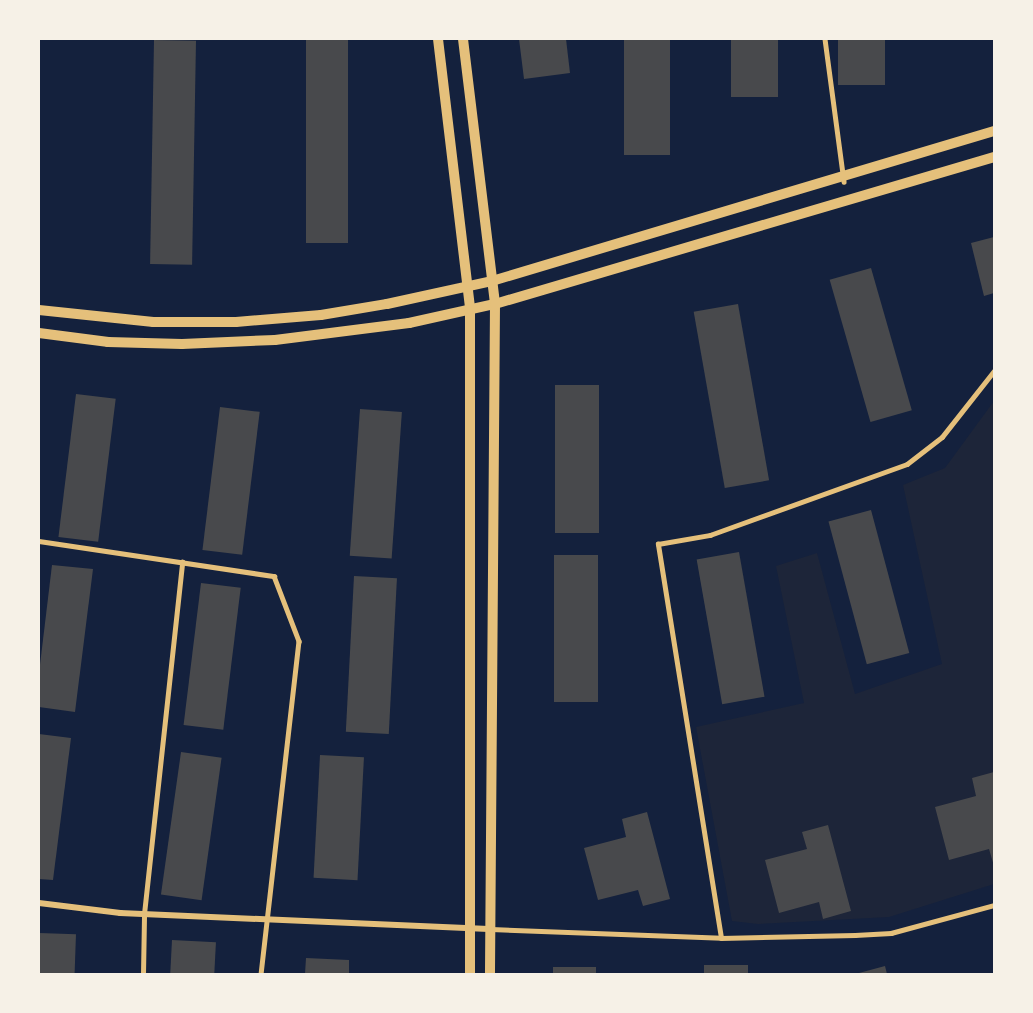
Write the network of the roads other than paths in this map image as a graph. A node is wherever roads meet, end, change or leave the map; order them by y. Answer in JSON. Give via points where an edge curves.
{"nodes":[{"id":1,"x":438,"y":39,"type":"edge"},
{"id":2,"x":463,"y":39,"type":"edge"},
{"id":3,"x":825,"y":39,"type":"edge"},
{"id":4,"x":994,"y":131,"type":"edge"},
{"id":5,"x":994,"y":157,"type":"edge"},
{"id":6,"x":844,"y":182,"type":"dead end"},
{"id":7,"x":492,"y":281,"type":"junction"},
{"id":8,"x":467,"y":286,"type":"junction"},
{"id":9,"x":495,"y":304,"type":"junction"},
{"id":10,"x":470,"y":309,"type":"junction"},
{"id":11,"x":39,"y":310,"type":"edge"},
{"id":12,"x":39,"y":333,"type":"edge"},
{"id":13,"x":994,"y":371,"type":"edge"},
{"id":14,"x":39,"y":541,"type":"edge"},
{"id":15,"x":182,"y":562,"type":"junction"},
{"id":16,"x":39,"y":903,"type":"edge"},
{"id":17,"x":994,"y":905,"type":"edge"},
{"id":18,"x":144,"y":914,"type":"junction"},
{"id":19,"x":267,"y":920,"type":"junction"},
{"id":20,"x":470,"y":929,"type":"junction"},
{"id":21,"x":489,"y":929,"type":"junction"},
{"id":22,"x":721,"y":938,"type":"junction"},
{"id":23,"x":143,"y":974,"type":"edge"},
{"id":24,"x":261,"y":974,"type":"edge"},
{"id":25,"x":470,"y":974,"type":"edge"},
{"id":26,"x":490,"y":974,"type":"edge"}],
"edges":[{"from":1,"to":8,"type":"street"},
{"from":2,"to":7,"type":"street"},
{"from":3,"to":6,"type":"lane"},
{"from":4,"to":7,"type":"street"},
{"from":5,"to":9,"type":"street"},
{"from":7,"to":8,"type":"street"},
{"from":7,"to":9,"type":"street"},
{"from":8,"to":10,"type":"street"},
{"from":8,"to":11,"type":"street","via":[[321,315],[236,322],[153,322]]},
{"from":9,"to":10,"type":"street"},
{"from":9,"to":21,"type":"street"},
{"from":10,"to":12,"type":"street","via":[[409,323],[275,340],[108,342]]},
{"from":10,"to":20,"type":"street"},
{"from":13,"to":22,"type":"lane","via":[[942,436],[906,464],[710,535],[658,544]]},
{"from":14,"to":15,"type":"lane"},
{"from":15,"to":18,"type":"lane"},
{"from":15,"to":19,"type":"lane","via":[[274,576],[299,641]]},
{"from":16,"to":18,"type":"street"},
{"from":17,"to":22,"type":"lane","via":[[891,933]]},
{"from":18,"to":19,"type":"street"},
{"from":18,"to":23,"type":"lane"},
{"from":19,"to":20,"type":"street"},
{"from":19,"to":24,"type":"lane"},
{"from":20,"to":21,"type":"street"},
{"from":20,"to":25,"type":"street"},
{"from":21,"to":22,"type":"lane"},
{"from":21,"to":26,"type":"street"}]}
